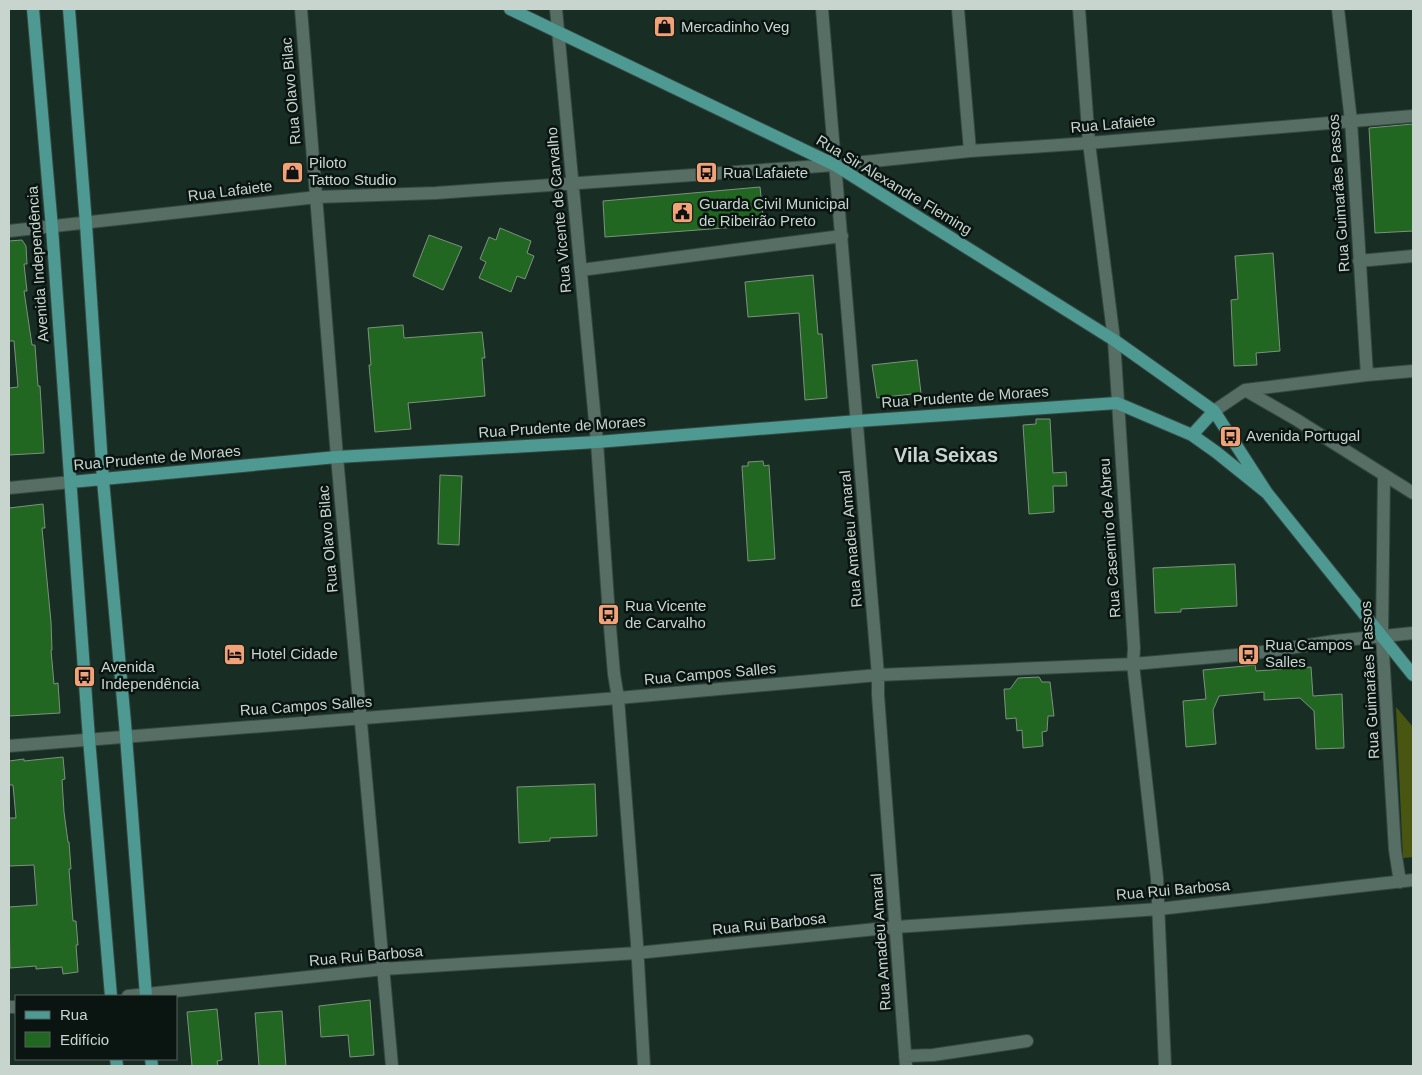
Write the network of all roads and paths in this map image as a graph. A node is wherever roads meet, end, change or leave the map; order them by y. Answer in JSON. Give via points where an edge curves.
{"nodes":[{"id":1,"x":33,"y":9,"type":"edge"},
{"id":2,"x":68,"y":9,"type":"edge"},
{"id":3,"x":301,"y":9,"type":"edge"},
{"id":4,"x":510,"y":9,"type":"edge"},
{"id":5,"x":556,"y":9,"type":"edge"},
{"id":6,"x":822,"y":9,"type":"edge"},
{"id":7,"x":958,"y":9,"type":"edge"},
{"id":8,"x":1079,"y":9,"type":"edge"},
{"id":9,"x":1338,"y":9,"type":"edge"},
{"id":10,"x":557,"y":30,"type":"junction"},
{"id":11,"x":1413,"y":116,"type":"edge"},
{"id":12,"x":1351,"y":121,"type":"junction"},
{"id":13,"x":1089,"y":143,"type":"junction"},
{"id":14,"x":970,"y":151,"type":"junction"},
{"id":15,"x":835,"y":165,"type":"junction"},
{"id":16,"x":573,"y":184,"type":"junction"},
{"id":17,"x":317,"y":197,"type":"junction"},
{"id":18,"x":86,"y":224,"type":"junction"},
{"id":19,"x":52,"y":228,"type":"junction"},
{"id":20,"x":9,"y":231,"type":"edge"},
{"id":21,"x":842,"y":236,"type":"junction"},
{"id":22,"x":1413,"y":256,"type":"edge"},
{"id":23,"x":1359,"y":261,"type":"junction"},
{"id":24,"x":581,"y":270,"type":"junction"},
{"id":25,"x":1114,"y":340,"type":"junction"},
{"id":26,"x":1413,"y":371,"type":"edge"},
{"id":27,"x":1367,"y":375,"type":"junction"},
{"id":28,"x":1245,"y":390,"type":"junction"},
{"id":29,"x":1117,"y":403,"type":"junction"},
{"id":30,"x":1214,"y":411,"type":"junction"},
{"id":31,"x":858,"y":421,"type":"junction"},
{"id":32,"x":1192,"y":435,"type":"junction"},
{"id":33,"x":597,"y":442,"type":"junction"},
{"id":34,"x":337,"y":457,"type":"junction"},
{"id":35,"x":1384,"y":476,"type":"junction"},
{"id":36,"x":103,"y":480,"type":"junction"},
{"id":37,"x":71,"y":482,"type":"junction"},
{"id":38,"x":9,"y":488,"type":"edge"},
{"id":39,"x":1267,"y":493,"type":"junction"},
{"id":40,"x":1413,"y":493,"type":"edge"},
{"id":41,"x":1413,"y":633,"type":"edge"},
{"id":42,"x":1382,"y":636,"type":"junction"},
{"id":43,"x":1134,"y":664,"type":"junction"},
{"id":44,"x":878,"y":675,"type":"junction"},
{"id":45,"x":1413,"y":675,"type":"edge"},
{"id":46,"x":618,"y":698,"type":"junction"},
{"id":47,"x":361,"y":718,"type":"junction"},
{"id":48,"x":126,"y":736,"type":"junction"},
{"id":49,"x":89,"y":739,"type":"junction"},
{"id":50,"x":9,"y":746,"type":"edge"},
{"id":51,"x":1407,"y":881,"type":"edge"},
{"id":52,"x":1159,"y":908,"type":"junction"},
{"id":53,"x":896,"y":928,"type":"junction"},
{"id":54,"x":637,"y":954,"type":"junction"},
{"id":55,"x":384,"y":969,"type":"junction"},
{"id":56,"x":111,"y":995,"type":"edge"},
{"id":57,"x":146,"y":995,"type":"edge"},
{"id":58,"x":1027,"y":1041,"type":"dead end"},
{"id":59,"x":906,"y":1061,"type":"edge"},
{"id":60,"x":392,"y":1066,"type":"edge"},
{"id":61,"x":644,"y":1066,"type":"edge"},
{"id":62,"x":1165,"y":1066,"type":"edge"}],
"edges":[{"from":1,"to":19,"type":"main road","name":"Avenida Independência"},
{"from":2,"to":18,"type":"main road"},
{"from":3,"to":17,"type":"street","name":"Rua Olavo Bilac"},
{"from":4,"to":10,"type":"main road","name":"Rua Sir Alexandre Fleming"},
{"from":5,"to":10,"type":"street","name":"Rua Vicente de Carvalho"},
{"from":6,"to":15,"type":"street","name":"Rua Amadeu Amaral"},
{"from":7,"to":14,"type":"street"},
{"from":8,"to":13,"type":"street","name":"Rua Casemiro de Abreu"},
{"from":9,"to":12,"type":"street","name":"Rua Guimarães Passos"},
{"from":10,"to":15,"type":"main road","name":"Rua Sir Alexandre Fleming"},
{"from":10,"to":16,"type":"street","name":"Rua Vicente de Carvalho"},
{"from":11,"to":12,"type":"street","name":"Rua Lafaiete"},
{"from":12,"to":13,"type":"street","name":"Rua Lafaiete"},
{"from":12,"to":23,"type":"street","name":"Rua Guimarães Passos"},
{"from":13,"to":14,"type":"street","name":"Rua Lafaiete"},
{"from":13,"to":25,"type":"street","name":"Rua Casemiro de Abreu"},
{"from":14,"to":15,"type":"street","name":"Rua Lafaiete"},
{"from":15,"to":16,"type":"street","name":"Rua Lafaiete"},
{"from":15,"to":21,"type":"street","name":"Rua Amadeu Amaral"},
{"from":15,"to":25,"type":"main road","name":"Rua Sir Alexandre Fleming"},
{"from":16,"to":17,"type":"street","name":"Rua Lafaiete"},
{"from":16,"to":24,"type":"street","name":"Rua Vicente de Carvalho"},
{"from":17,"to":18,"type":"street","name":"Rua Lafaiete"},
{"from":17,"to":34,"type":"street","name":"Rua Olavo Bilac"},
{"from":18,"to":19,"type":"street","name":"Rua Lafaiete"},
{"from":18,"to":36,"type":"main road"},
{"from":19,"to":20,"type":"street","name":"Rua Lafaiete"},
{"from":19,"to":37,"type":"main road","name":"Avenida Independência"},
{"from":21,"to":24,"type":"street"},
{"from":21,"to":31,"type":"street","name":"Rua Amadeu Amaral"},
{"from":22,"to":23,"type":"street"},
{"from":23,"to":27,"type":"street","name":"Rua Guimarães Passos"},
{"from":24,"to":33,"type":"street","name":"Rua Vicente de Carvalho"},
{"from":25,"to":29,"type":"street","name":"Rua Casemiro de Abreu"},
{"from":25,"to":30,"type":"main road","name":"Rua Sir Alexandre Fleming"},
{"from":26,"to":27,"type":"street"},
{"from":27,"to":28,"type":"street"},
{"from":28,"to":30,"type":"street"},
{"from":28,"to":35,"type":"street"},
{"from":29,"to":31,"type":"main road","name":"Rua Prudente de Moraes"},
{"from":29,"to":32,"type":"main road"},
{"from":29,"to":43,"type":"street","name":"Rua Casemiro de Abreu"},
{"from":30,"to":32,"type":"main road"},
{"from":30,"to":39,"type":"main road"},
{"from":31,"to":33,"type":"main road","name":"Rua Prudente de Moraes"},
{"from":31,"to":44,"type":"street","name":"Rua Amadeu Amaral"},
{"from":32,"to":39,"type":"main road"},
{"from":33,"to":34,"type":"main road","name":"Rua Prudente de Moraes"},
{"from":33,"to":46,"type":"street","name":"Rua Vicente de Carvalho"},
{"from":34,"to":36,"type":"main road","name":"Rua Prudente de Moraes"},
{"from":34,"to":47,"type":"street","name":"Rua Olavo Bilac"},
{"from":35,"to":40,"type":"street"},
{"from":35,"to":42,"type":"street","name":"Rua Guimarães Passos"},
{"from":36,"to":37,"type":"main road","name":"Rua Prudente de Moraes"},
{"from":36,"to":48,"type":"main road"},
{"from":37,"to":38,"type":"street","name":"Rua Prudente de Moraes"},
{"from":37,"to":49,"type":"main road","name":"Avenida Independência"},
{"from":39,"to":42,"type":"main road"},
{"from":41,"to":42,"type":"street","name":"Rua Campos Salles"},
{"from":42,"to":43,"type":"street","name":"Rua Campos Salles","via":[[1249,654]]},
{"from":42,"to":45,"type":"main road"},
{"from":42,"to":51,"type":"street","name":"Rua Guimarães Passos","via":[[1395,850]]},
{"from":43,"to":44,"type":"street","name":"Rua Campos Salles"},
{"from":43,"to":52,"type":"street","name":"Rua Casemiro de Abreu"},
{"from":44,"to":46,"type":"street","name":"Rua Campos Salles"},
{"from":44,"to":53,"type":"street","name":"Rua Amadeu Amaral"},
{"from":46,"to":47,"type":"street","name":"Rua Campos Salles"},
{"from":46,"to":54,"type":"street","name":"Rua Vicente de Carvalho"},
{"from":47,"to":48,"type":"street","name":"Rua Campos Salles"},
{"from":47,"to":55,"type":"street","name":"Rua Olavo Bilac"},
{"from":48,"to":49,"type":"street","name":"Rua Campos Salles"},
{"from":48,"to":57,"type":"main road"},
{"from":49,"to":50,"type":"street","name":"Rua Campos Salles"},
{"from":49,"to":56,"type":"main road","name":"Avenida Independência"},
{"from":51,"to":52,"type":"street","name":"Rua Rui Barbosa"},
{"from":52,"to":53,"type":"street","name":"Rua Rui Barbosa"},
{"from":52,"to":62,"type":"street","name":"Rua Casemiro de Abreu"},
{"from":53,"to":54,"type":"street","name":"Rua Rui Barbosa"},
{"from":53,"to":59,"type":"street","name":"Rua Amadeu Amaral"},
{"from":54,"to":55,"type":"street","name":"Rua Rui Barbosa"},
{"from":54,"to":61,"type":"street","name":"Rua Vicente de Carvalho"},
{"from":55,"to":57,"type":"street","name":"Rua Rui Barbosa"},
{"from":55,"to":60,"type":"street","name":"Rua Olavo Bilac"},
{"from":58,"to":59,"type":"street"}]}
